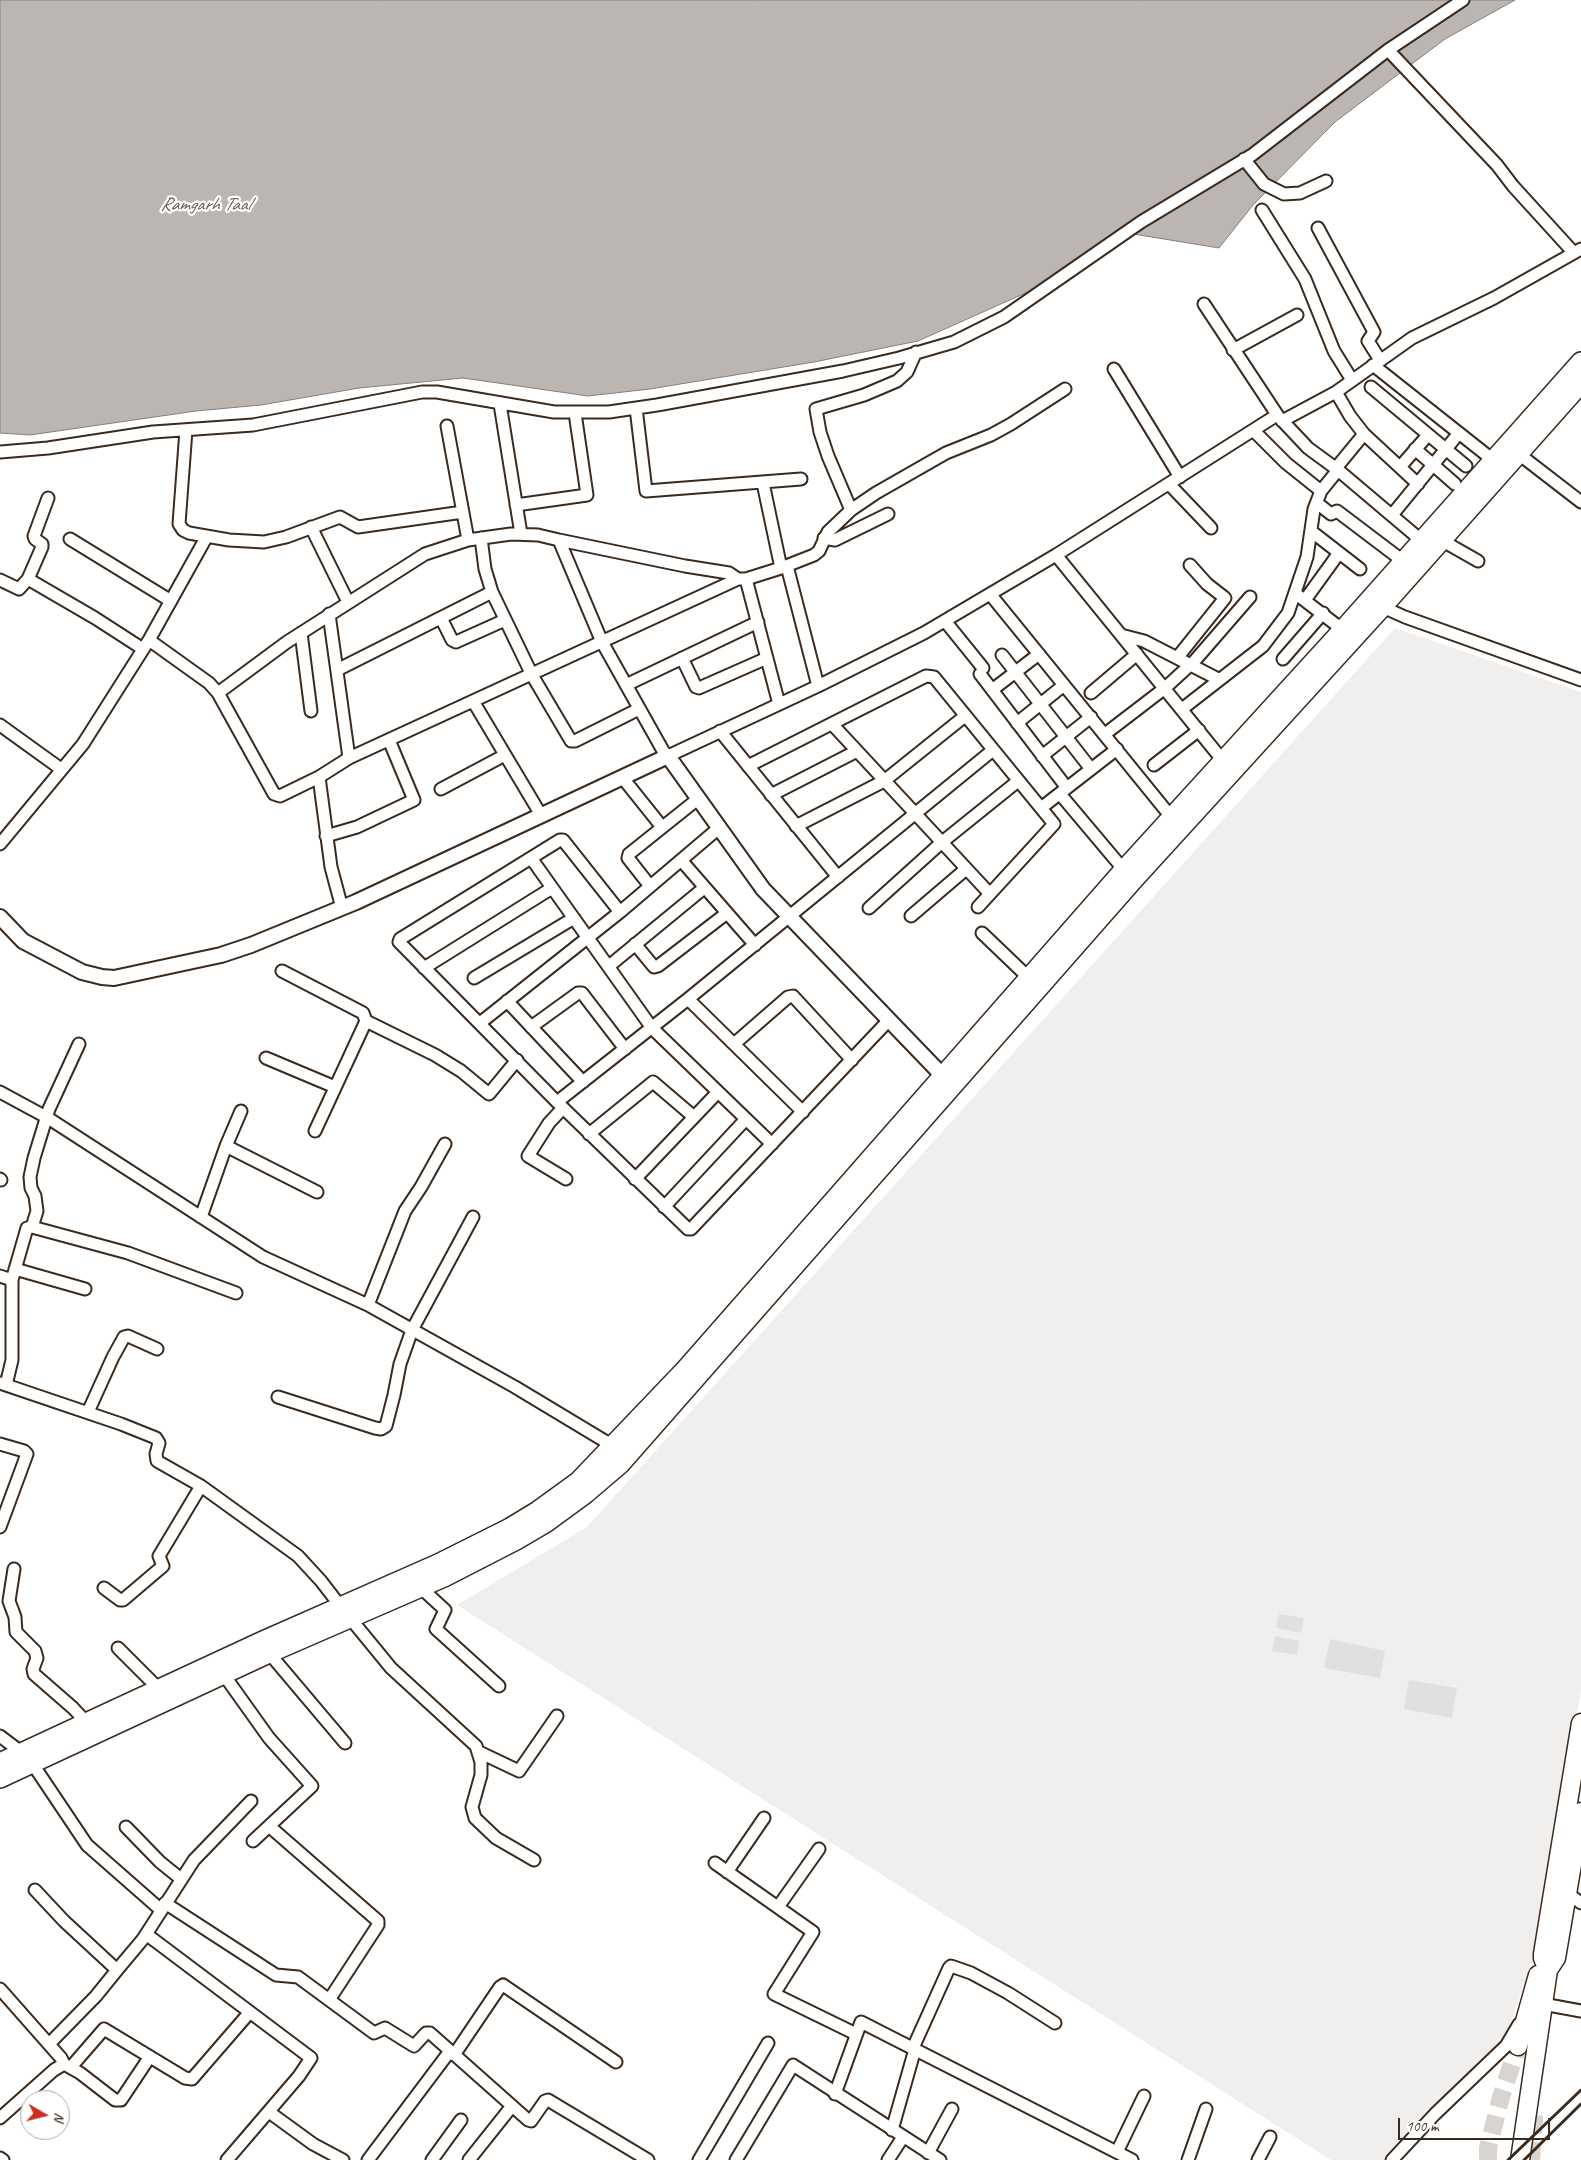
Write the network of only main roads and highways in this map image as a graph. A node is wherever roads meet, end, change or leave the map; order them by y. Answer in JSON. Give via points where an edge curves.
{"nodes":[{"id":1,"x":1581,"y":362,"type":"edge"},
{"id":2,"x":1581,"y":382,"type":"edge"},
{"id":3,"x":1511,"y":449,"type":"junction"},
{"id":4,"x":1376,"y":603,"type":"junction"},
{"id":5,"x":346,"y":1612,"type":"junction"},
{"id":6,"x":1581,"y":1723,"type":"edge"},
{"id":7,"x":27,"y":1758,"type":"junction"},
{"id":8,"x":0,"y":1763,"type":"edge"},
{"id":9,"x":0,"y":1778,"type":"edge"},
{"id":10,"x":1581,"y":1812,"type":"edge"},
{"id":11,"x":1574,"y":1898,"type":"edge"},
{"id":12,"x":1549,"y":1963,"type":"junction"},
{"id":13,"x":1543,"y":2005,"type":"junction"},
{"id":14,"x":1518,"y":2046,"type":"tunnel mouth"},
{"id":15,"x":1520,"y":2160,"type":"edge"}],
"edges":[{"from":1,"to":3,"type":"highway"},
{"from":2,"to":3,"type":"highway"},
{"from":3,"to":4,"type":"highway","via":[[1442,540]]},
{"from":3,"to":4,"type":"highway","via":[[1493,460],[1403,561]]},
{"from":4,"to":5,"type":"highway","via":[[1343,630],[1124,870],[686,1369],[578,1482],[517,1524]]},
{"from":4,"to":5,"type":"highway","via":[[620,1464],[545,1523],[516,1540],[420,1587]]},
{"from":5,"to":7,"type":"highway","via":[[224,1675]]},
{"from":5,"to":7,"type":"highway","via":[[87,1723]]},
{"from":6,"to":12,"type":"main road"},
{"from":7,"to":8,"type":"highway"},
{"from":7,"to":9,"type":"highway"},
{"from":10,"to":11,"type":"main road"},
{"from":11,"to":12,"type":"main road"},
{"from":12,"to":13,"type":"main road"},
{"from":13,"to":14,"type":"main road"},
{"from":13,"to":15,"type":"main road"}]}
